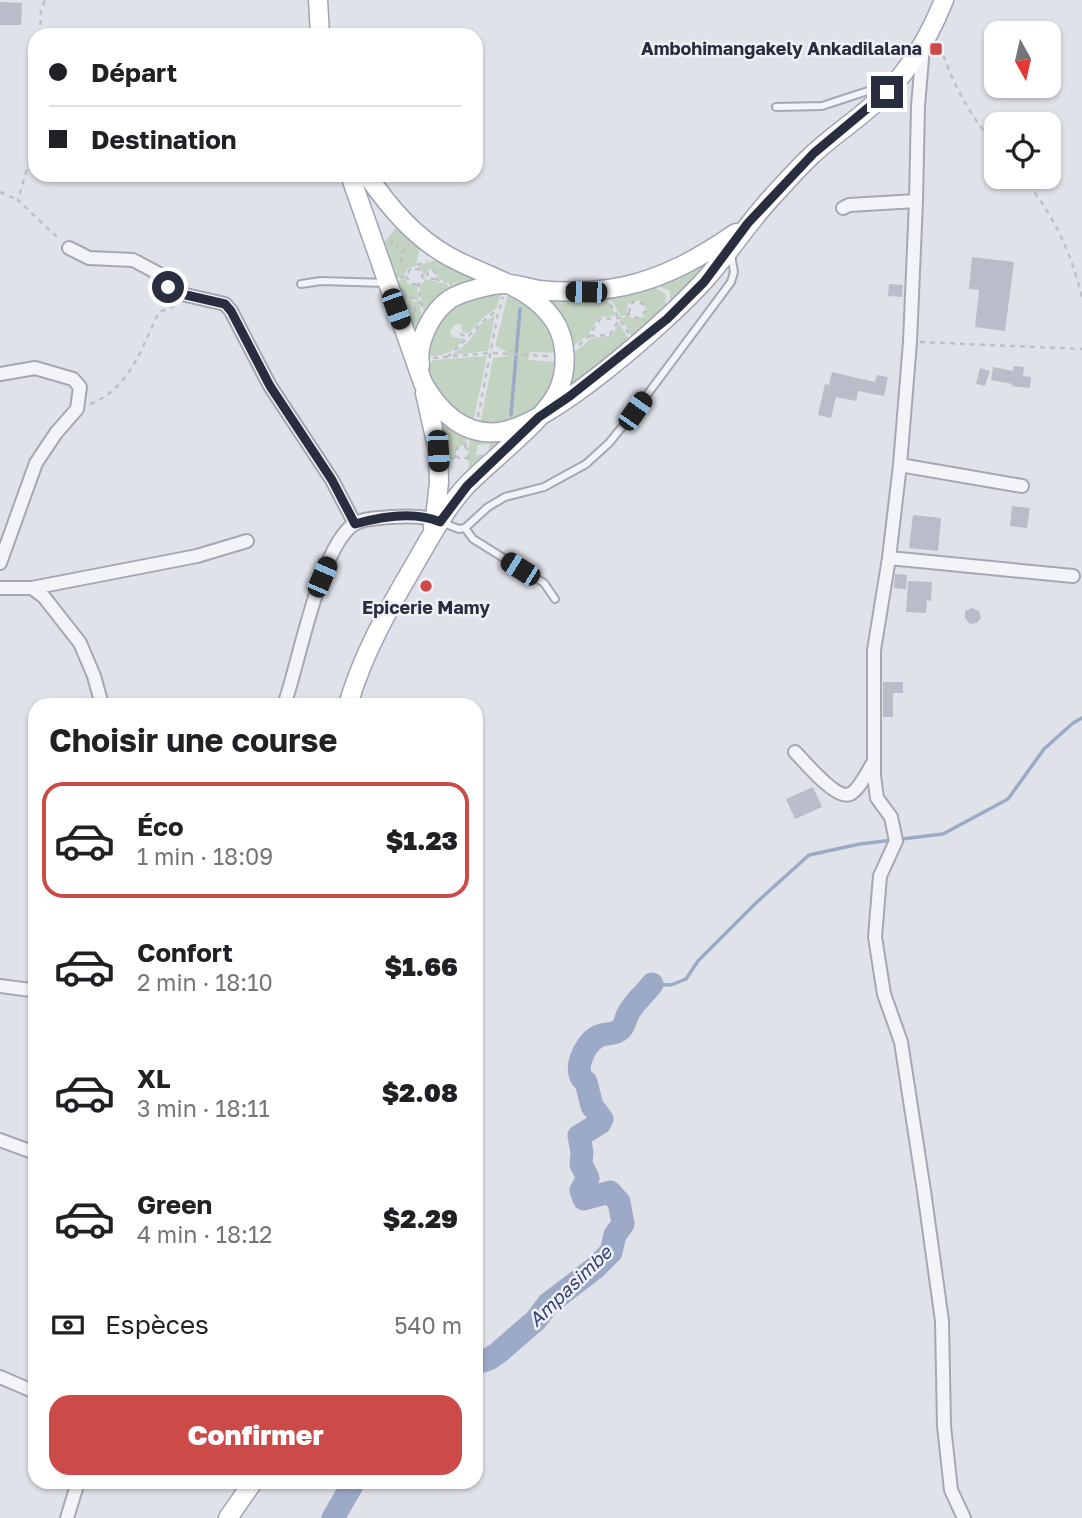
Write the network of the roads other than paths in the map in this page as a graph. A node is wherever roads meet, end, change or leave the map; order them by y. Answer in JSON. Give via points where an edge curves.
{"nodes":[{"id":1,"x":318,"y":0,"type":"edge"},
{"id":2,"x":944,"y":0,"type":"edge"},
{"id":3,"x":320,"y":28,"type":"edge"},
{"id":4,"x":923,"y":46,"type":"junction"},
{"id":5,"x":898,"y":80,"type":"junction"},
{"id":6,"x":776,"y":107,"type":"dead end"},
{"id":7,"x":351,"y":182,"type":"edge"},
{"id":8,"x":372,"y":182,"type":"edge"},
{"id":9,"x":916,"y":201,"type":"junction"},
{"id":10,"x":843,"y":208,"type":"dead end"},
{"id":11,"x":748,"y":223,"type":"junction"},
{"id":12,"x":69,"y":248,"type":"road end"},
{"id":13,"x":730,"y":250,"type":"junction"},
{"id":14,"x":386,"y":283,"type":"junction"},
{"id":15,"x":301,"y":284,"type":"dead end"},
{"id":16,"x":507,"y":284,"type":"junction"},
{"id":17,"x":0,"y":374,"type":"edge"},
{"id":18,"x":424,"y":383,"type":"junction"},
{"id":19,"x":539,"y":417,"type":"junction"},
{"id":20,"x":900,"y":465,"type":"junction"},
{"id":21,"x":1021,"y":486,"type":"dead end"},
{"id":22,"x":438,"y":520,"type":"junction"},
{"id":23,"x":355,"y":524,"type":"junction"},
{"id":24,"x":466,"y":528,"type":"junction"},
{"id":25,"x":247,"y":541,"type":"dead end"},
{"id":26,"x":889,"y":558,"type":"junction"},
{"id":27,"x":0,"y":563,"type":"edge"},
{"id":28,"x":1073,"y":576,"type":"dead end"},
{"id":29,"x":0,"y":588,"type":"edge"},
{"id":30,"x":32,"y":588,"type":"junction"},
{"id":31,"x":555,"y":599,"type":"dead end"},
{"id":32,"x":101,"y":698,"type":"edge"},
{"id":33,"x":286,"y":698,"type":"edge"},
{"id":34,"x":350,"y":698,"type":"edge"},
{"id":35,"x":795,"y":752,"type":"dead end"},
{"id":36,"x":873,"y":763,"type":"junction"},
{"id":37,"x":0,"y":986,"type":"edge"},
{"id":38,"x":28,"y":990,"type":"edge"},
{"id":39,"x":0,"y":1140,"type":"edge"},
{"id":40,"x":28,"y":1150,"type":"edge"},
{"id":41,"x":0,"y":1377,"type":"edge"},
{"id":42,"x":28,"y":1389,"type":"edge"},
{"id":43,"x":76,"y":1489,"type":"edge"},
{"id":44,"x":248,"y":1489,"type":"edge"},
{"id":45,"x":67,"y":1518,"type":"edge"},
{"id":46,"x":228,"y":1518,"type":"edge"},
{"id":47,"x":964,"y":1518,"type":"edge"}],
"edges":[{"from":1,"to":3,"type":"main road"},
{"from":2,"to":4,"type":"main road"},
{"from":4,"to":5,"type":"main road"},
{"from":4,"to":9,"type":"street"},
{"from":5,"to":6,"type":"lane","via":[[822,106]]},
{"from":5,"to":11,"type":"main road","via":[[814,153]]},
{"from":7,"to":14,"type":"main road"},
{"from":8,"to":16,"type":"main road","via":[[422,238]]},
{"from":9,"to":10,"type":"street"},
{"from":9,"to":20,"type":"street"},
{"from":11,"to":13,"type":"main road"},
{"from":11,"to":16,"type":"main road","via":[[682,267],[653,278],[556,292]]},
{"from":12,"to":23,"type":"street","via":[[89,258],[133,260],[165,277],[173,292],[225,304]]},
{"from":13,"to":19,"type":"main road","via":[[687,299],[636,346]]},
{"from":13,"to":24,"type":"lane","via":[[731,282],[609,443],[564,478],[505,497]]},
{"from":14,"to":15,"type":"lane"},
{"from":14,"to":18,"type":"main road"},
{"from":16,"to":18,"type":"main road","via":[[453,298],[434,315],[419,358]]},
{"from":16,"to":19,"type":"main road","via":[[537,301],[563,341],[563,376]]},
{"from":17,"to":27,"type":"street","via":[[35,368],[73,379],[80,387],[77,409],[55,432],[36,463]]},
{"from":18,"to":19,"type":"main road","via":[[444,413],[475,430],[498,432]]},
{"from":18,"to":22,"type":"main road","via":[[438,451]]},
{"from":19,"to":22,"type":"main road"},
{"from":20,"to":21,"type":"street"},
{"from":20,"to":26,"type":"street"},
{"from":22,"to":23,"type":"street","via":[[375,518]]},
{"from":22,"to":24,"type":"lane"},
{"from":22,"to":34,"type":"main road","via":[[376,632]]},
{"from":23,"to":33,"type":"street","via":[[331,555],[322,577]]},
{"from":24,"to":31,"type":"lane","via":[[473,539],[544,583]]},
{"from":25,"to":30,"type":"street","via":[[197,556]]},
{"from":26,"to":28,"type":"street"},
{"from":26,"to":36,"type":"street","via":[[874,650]]},
{"from":29,"to":30,"type":"street"},
{"from":30,"to":32,"type":"street","via":[[80,643]]},
{"from":35,"to":36,"type":"street","via":[[836,793],[846,796]]},
{"from":36,"to":47,"type":"street","via":[[877,798],[891,817],[896,841],[880,876],[876,937],[884,994],[901,1041],[924,1191],[942,1321],[944,1426],[951,1490]]},
{"from":37,"to":38,"type":"street"},
{"from":39,"to":40,"type":"street"},
{"from":41,"to":42,"type":"street"},
{"from":43,"to":45,"type":"street"},
{"from":44,"to":46,"type":"main road"}]}
